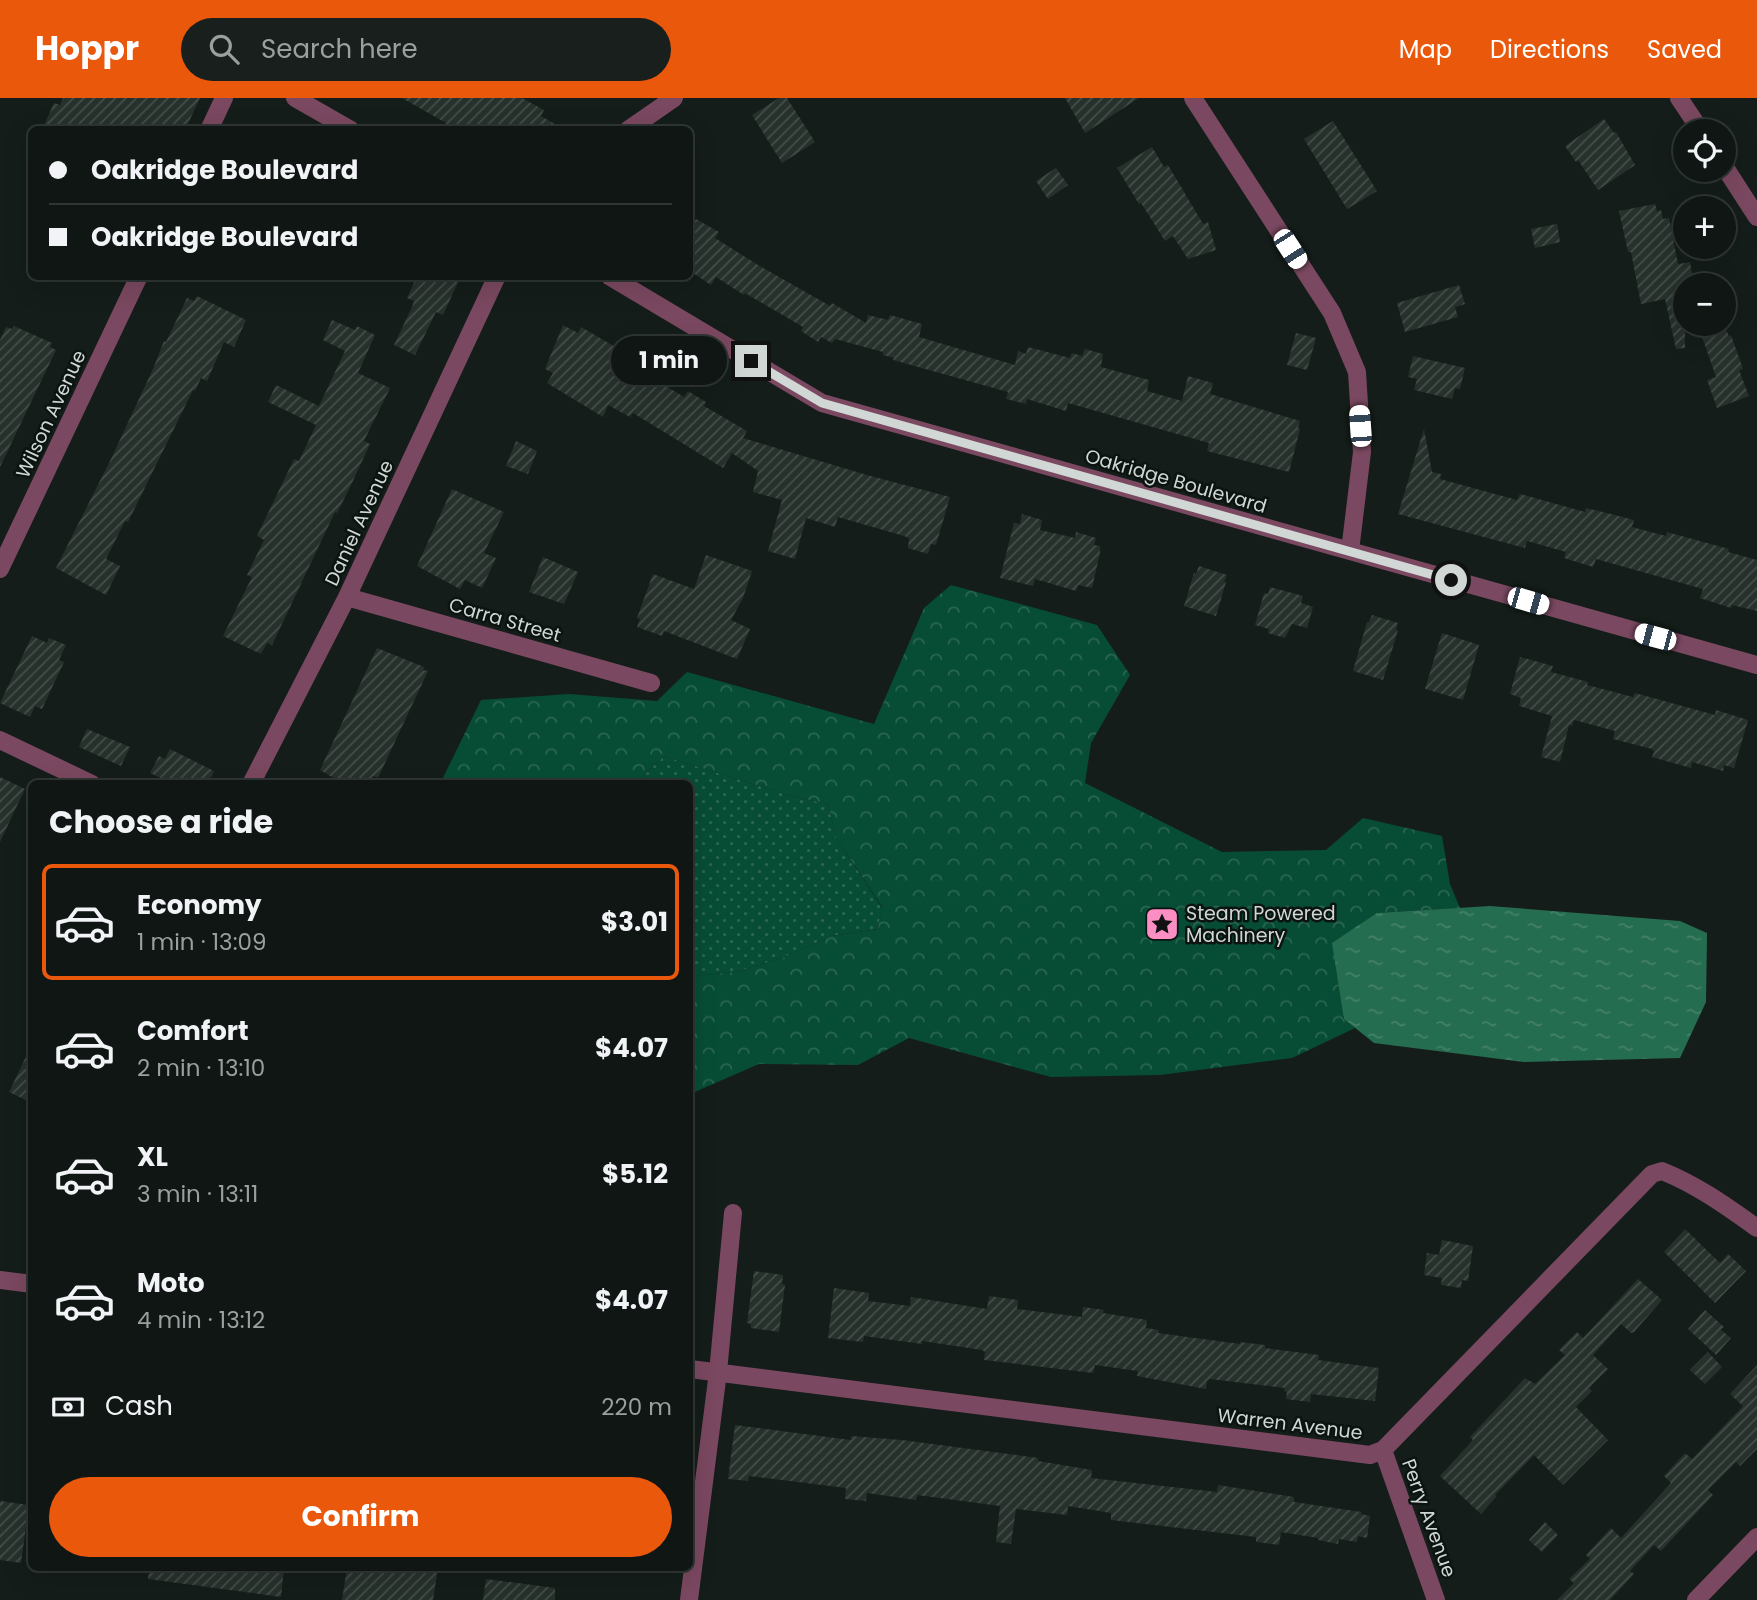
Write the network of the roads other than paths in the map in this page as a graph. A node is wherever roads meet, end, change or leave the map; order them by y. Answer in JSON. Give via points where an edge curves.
{"nodes":[{"id":1,"x":224,"y":98,"type":"edge"},
{"id":2,"x":295,"y":98,"type":"edge"},
{"id":3,"x":674,"y":98,"type":"edge"},
{"id":4,"x":1192,"y":98,"type":"edge"},
{"id":5,"x":1679,"y":98,"type":"edge"},
{"id":6,"x":1692,"y":119,"type":"edge"},
{"id":7,"x":211,"y":126,"type":"edge"},
{"id":8,"x":344,"y":126,"type":"edge"},
{"id":9,"x":634,"y":126,"type":"edge"},
{"id":10,"x":1734,"y":182,"type":"edge"},
{"id":11,"x":1757,"y":217,"type":"edge"},
{"id":12,"x":137,"y":280,"type":"edge"},
{"id":13,"x":495,"y":280,"type":"edge"},
{"id":14,"x":616,"y":280,"type":"edge"},
{"id":15,"x":1350,"y":551,"type":"junction"},
{"id":16,"x":0,"y":569,"type":"edge"},
{"id":17,"x":347,"y":597,"type":"junction"},
{"id":18,"x":1757,"y":665,"type":"edge"},
{"id":19,"x":651,"y":683,"type":"dead end"},
{"id":20,"x":0,"y":740,"type":"edge"},
{"id":21,"x":84,"y":780,"type":"edge"},
{"id":22,"x":253,"y":780,"type":"edge"},
{"id":23,"x":733,"y":1213,"type":"dead end"},
{"id":24,"x":1757,"y":1228,"type":"edge"},
{"id":25,"x":0,"y":1280,"type":"edge"},
{"id":26,"x":28,"y":1283,"type":"edge"},
{"id":27,"x":693,"y":1368,"type":"edge"},
{"id":28,"x":718,"y":1372,"type":"junction"},
{"id":29,"x":1382,"y":1450,"type":"junction"},
{"id":30,"x":1757,"y":1537,"type":"edge"},
{"id":31,"x":693,"y":1569,"type":"edge"},
{"id":32,"x":693,"y":1571,"type":"edge"},
{"id":33,"x":689,"y":1600,"type":"edge"},
{"id":34,"x":1436,"y":1600,"type":"edge"},
{"id":35,"x":1696,"y":1600,"type":"edge"}],
"edges":[{"from":1,"to":7,"type":"street"},
{"from":2,"to":8,"type":"street"},
{"from":3,"to":9,"type":"street"},
{"from":4,"to":15,"type":"street","via":[[1332,313],[1357,372],[1362,452]]},
{"from":5,"to":6,"type":"street"},
{"from":10,"to":11,"type":"street"},
{"from":12,"to":16,"type":"street","name":"Wilson Avenue"},
{"from":13,"to":17,"type":"street","name":"Daniel Avenue"},
{"from":14,"to":15,"type":"street","name":"Oakridge Boulevard","via":[[822,403]]},
{"from":15,"to":18,"type":"street","name":"Oakridge Boulevard"},
{"from":17,"to":19,"type":"street","name":"Carra Street"},
{"from":17,"to":22,"type":"street","name":"Daniel Avenue"},
{"from":20,"to":21,"type":"street"},
{"from":23,"to":28,"type":"street"},
{"from":24,"to":29,"type":"street","name":"Warren Avenue","via":[[1678,1177],[1662,1171],[1653,1174]]},
{"from":25,"to":26,"type":"street"},
{"from":27,"to":28,"type":"street","name":"Warren Avenue"},
{"from":28,"to":29,"type":"street","name":"Warren Avenue","via":[[1352,1454]]},
{"from":28,"to":31,"type":"street"},
{"from":29,"to":34,"type":"street","name":"Perry Avenue"},
{"from":30,"to":35,"type":"street"},
{"from":32,"to":33,"type":"street"}]}
